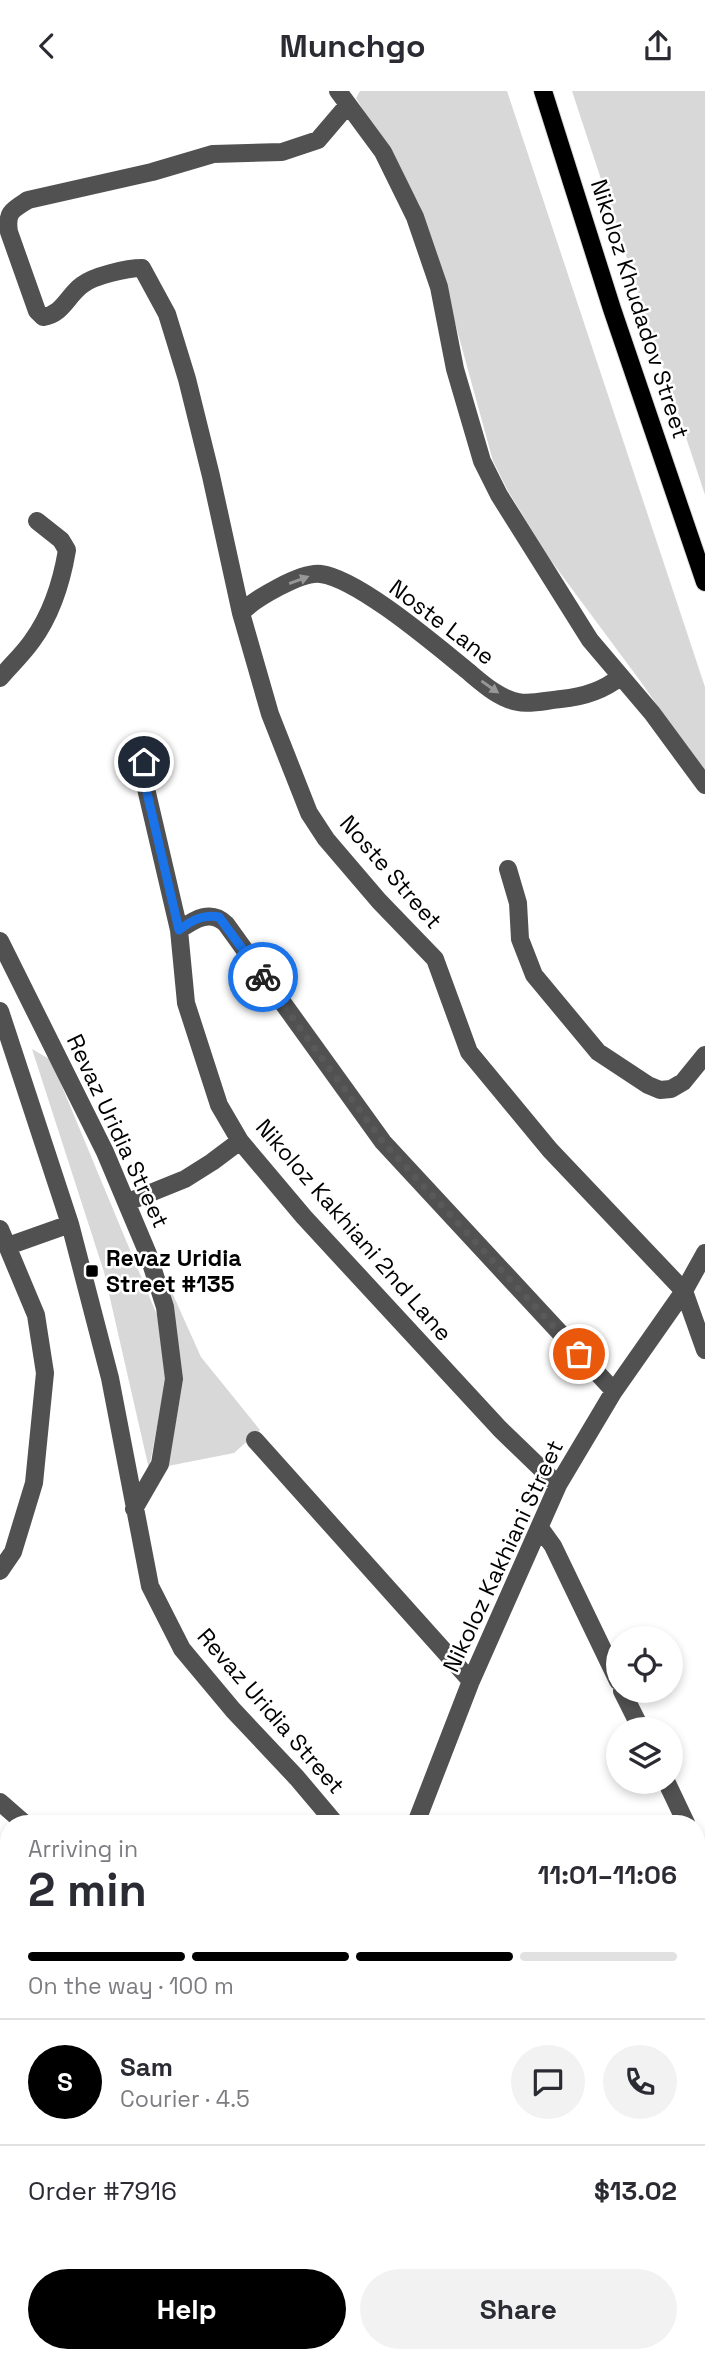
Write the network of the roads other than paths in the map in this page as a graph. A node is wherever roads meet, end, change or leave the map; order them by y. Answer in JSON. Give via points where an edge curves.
{"nodes":[{"id":1,"x":543,"y":91,"type":"edge"},
{"id":2,"x":343,"y":99,"type":"edge"},
{"id":3,"x":37,"y":520,"type":"dead end"},
{"id":4,"x":705,"y":582,"type":"edge"},
{"id":5,"x":241,"y":613,"type":"junction"},
{"id":6,"x":620,"y":677,"type":"junction"},
{"id":7,"x":0,"y":678,"type":"edge"},
{"id":8,"x":144,"y":762,"type":"dead end"},
{"id":9,"x":705,"y":785,"type":"edge"},
{"id":10,"x":508,"y":869,"type":"dead end"},
{"id":11,"x":179,"y":930,"type":"junction"},
{"id":12,"x":0,"y":941,"type":"edge"},
{"id":13,"x":0,"y":1011,"type":"edge"},
{"id":14,"x":705,"y":1055,"type":"edge"},
{"id":15,"x":240,"y":1141,"type":"junction"},
{"id":16,"x":128,"y":1202,"type":"junction"},
{"id":17,"x":70,"y":1224,"type":"junction"},
{"id":18,"x":0,"y":1229,"type":"edge"},
{"id":19,"x":8,"y":1246,"type":"junction"},
{"id":20,"x":705,"y":1253,"type":"edge"},
{"id":21,"x":684,"y":1291,"type":"junction"},
{"id":22,"x":705,"y":1350,"type":"edge"},
{"id":23,"x":614,"y":1391,"type":"junction"},
{"id":24,"x":255,"y":1440,"type":"dead end"},
{"id":25,"x":558,"y":1485,"type":"junction"},
{"id":26,"x":134,"y":1509,"type":"junction"},
{"id":27,"x":540,"y":1528,"type":"junction"},
{"id":28,"x":0,"y":1571,"type":"edge"},
{"id":29,"x":606,"y":1656,"type":"edge"},
{"id":30,"x":471,"y":1681,"type":"junction"},
{"id":31,"x":672,"y":1794,"type":"edge"},
{"id":32,"x":0,"y":1802,"type":"edge"},
{"id":33,"x":15,"y":1815,"type":"edge"},
{"id":34,"x":328,"y":1815,"type":"edge"},
{"id":35,"x":419,"y":1815,"type":"edge"},
{"id":36,"x":682,"y":1815,"type":"edge"}],
"edges":[{"from":1,"to":4,"type":"main road","name":"Nikoloz Khudadov Street"},
{"from":2,"to":5,"type":"street","name":"Noste Street","via":[[318,139],[282,152],[213,154],[28,200],[11,211],[7,221],[37,311],[43,317],[61,310],[83,284],[131,268],[142,268],[147,276],[167,314],[187,379]]},
{"from":2,"to":6,"type":"street","via":[[383,152],[415,217],[439,287],[455,369],[482,461],[590,640]]},
{"from":3,"to":7,"type":"street","via":[[67,549],[64,572],[43,624]]},
{"from":5,"to":6,"type":"street","name":"Noste Lane","one_way":true,"via":[[264,594],[319,573],[344,582],[404,620],[495,692],[519,703],[569,698],[607,687]]},
{"from":5,"to":21,"type":"street","name":"Noste Street","via":[[270,714],[309,813],[379,901],[435,959],[469,1052],[550,1150]]},
{"from":6,"to":9,"type":"street"},
{"from":8,"to":11,"type":"street","name":"Nikoloz Kakhiani 2nd Lane","via":[[144,780]]},
{"from":10,"to":14,"type":"street","via":[[518,903],[520,939],[534,975],[598,1052],[660,1090],[683,1082]]},
{"from":11,"to":15,"type":"street","name":"Nikoloz Kakhiani 2nd Lane","via":[[186,1003],[219,1105]]},
{"from":11,"to":23,"type":"street","via":[[209,915],[226,924],[383,1142]]},
{"from":12,"to":16,"type":"street","name":"Revaz Uridia Street"},
{"from":13,"to":17,"type":"street","name":"Revaz Uridia Street"},
{"from":15,"to":16,"type":"street","via":[[185,1179]]},
{"from":15,"to":25,"type":"street","name":"Nikoloz Kakhiani 2nd Lane","via":[[304,1217],[500,1429]]},
{"from":16,"to":26,"type":"street","name":"Revaz Uridia Street","via":[[164,1307],[174,1379],[160,1464]]},
{"from":17,"to":19,"type":"street"},
{"from":17,"to":26,"type":"street","name":"Revaz Uridia Street","via":[[110,1378]]},
{"from":18,"to":19,"type":"street"},
{"from":19,"to":28,"type":"street","via":[[36,1315],[45,1373],[34,1483],[13,1552]]},
{"from":20,"to":21,"type":"street","name":"Nikoloz Kakhiani Street"},
{"from":21,"to":22,"type":"street","name":"Noste Street"},
{"from":21,"to":23,"type":"street","name":"Nikoloz Kakhiani Street"},
{"from":23,"to":25,"type":"street","name":"Nikoloz Kakhiani Street"},
{"from":24,"to":30,"type":"street"},
{"from":25,"to":27,"type":"street","name":"Nikoloz Kakhiani Street"},
{"from":26,"to":34,"type":"street","name":"Revaz Uridia Street","via":[[150,1586],[182,1650]]},
{"from":27,"to":29,"type":"street"},
{"from":27,"to":30,"type":"street","name":"Nikoloz Kakhiani Street"},
{"from":30,"to":35,"type":"street","name":"Nikoloz Kakhiani Street"},
{"from":31,"to":36,"type":"street"},
{"from":32,"to":33,"type":"street"}]}
